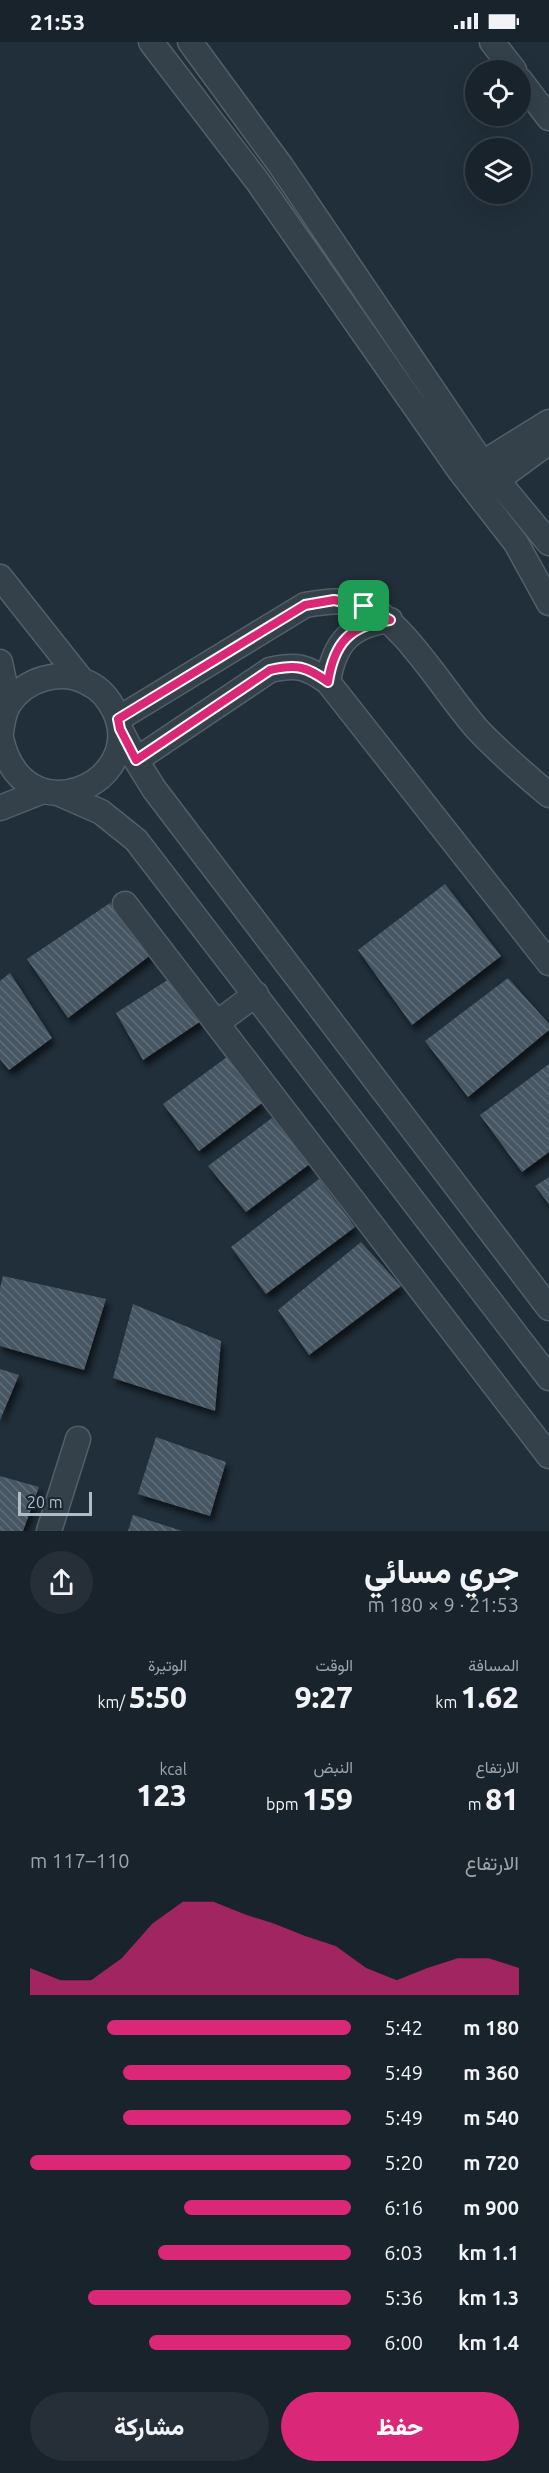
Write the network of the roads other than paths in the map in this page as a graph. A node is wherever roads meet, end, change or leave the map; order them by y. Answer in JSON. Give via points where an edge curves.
{"nodes":[{"id":1,"x":151,"y":42,"type":"edge"},
{"id":2,"x":190,"y":42,"type":"edge"},
{"id":3,"x":492,"y":42,"type":"edge"},
{"id":4,"x":506,"y":60,"type":"edge"},
{"id":5,"x":531,"y":93,"type":"edge"},
{"id":6,"x":547,"y":111,"type":"edge"},
{"id":7,"x":549,"y":422,"type":"edge"},
{"id":8,"x":549,"y":442,"type":"edge"},
{"id":9,"x":493,"y":485,"type":"junction"},
{"id":10,"x":549,"y":543,"type":"edge"},
{"id":11,"x":0,"y":577,"type":"edge"},
{"id":12,"x":549,"y":603,"type":"edge"},
{"id":13,"x":390,"y":620,"type":"junction"},
{"id":14,"x":0,"y":662,"type":"edge"},
{"id":15,"x":189,"y":676,"type":"junction"},
{"id":16,"x":80,"y":678,"type":"junction"},
{"id":17,"x":328,"y":682,"type":"junction"},
{"id":18,"x":9,"y":704,"type":"junction"},
{"id":19,"x":213,"y":708,"type":"junction"},
{"id":20,"x":119,"y":724,"type":"junction"},
{"id":21,"x":0,"y":739,"type":"edge"},
{"id":22,"x":136,"y":760,"type":"junction"},
{"id":23,"x":52,"y":792,"type":"junction"},
{"id":24,"x":549,"y":795,"type":"edge"},
{"id":25,"x":0,"y":808,"type":"edge"},
{"id":26,"x":125,"y":904,"type":"dead end"},
{"id":27,"x":549,"y":963,"type":"edge"},
{"id":28,"x":256,"y":994,"type":"junction"},
{"id":29,"x":217,"y":1023,"type":"junction"},
{"id":30,"x":549,"y":1308,"type":"edge"},
{"id":31,"x":549,"y":1378,"type":"edge"},
{"id":32,"x":78,"y":1439,"type":"dead end"},
{"id":33,"x":549,"y":1456,"type":"edge"},
{"id":34,"x":49,"y":1531,"type":"edge"}],
"edges":[{"from":1,"to":9,"type":"street","via":[[258,182],[460,471]]},
{"from":2,"to":9,"type":"street","via":[[281,166]]},
{"from":3,"to":4,"type":"street"},
{"from":5,"to":6,"type":"street"},
{"from":7,"to":9,"type":"street"},
{"from":8,"to":9,"type":"street"},
{"from":9,"to":10,"type":"street"},
{"from":9,"to":12,"type":"street","via":[[516,543]]},
{"from":11,"to":16,"type":"street"},
{"from":13,"to":15,"type":"street","via":[[364,606],[334,600],[305,605]]},
{"from":13,"to":17,"type":"street","via":[[353,631],[339,645]]},
{"from":13,"to":24,"type":"street","via":[[478,729]]},
{"from":14,"to":18,"type":"street"},
{"from":15,"to":19,"type":"street"},
{"from":15,"to":20,"type":"street"},
{"from":16,"to":18,"type":"street","via":[[53,675],[28,684]]},
{"from":16,"to":20,"type":"street","via":[[97,687],[110,702]]},
{"from":17,"to":19,"type":"street","via":[[311,670],[290,666],[270,670]]},
{"from":17,"to":27,"type":"street"},
{"from":18,"to":21,"type":"street"},
{"from":19,"to":22,"type":"street"},
{"from":20,"to":22,"type":"street"},
{"from":20,"to":23,"type":"street","via":[[117,753],[105,774],[85,789]]},
{"from":21,"to":23,"type":"street","via":[[4,756],[14,771],[27,783]]},
{"from":22,"to":30,"type":"street","via":[[154,789]]},
{"from":23,"to":25,"type":"street"},
{"from":23,"to":28,"type":"street","via":[[101,812],[136,840]]},
{"from":26,"to":29,"type":"street"},
{"from":28,"to":29,"type":"street"},
{"from":28,"to":31,"type":"street"},
{"from":29,"to":33,"type":"street"},
{"from":32,"to":34,"type":"street"}]}
